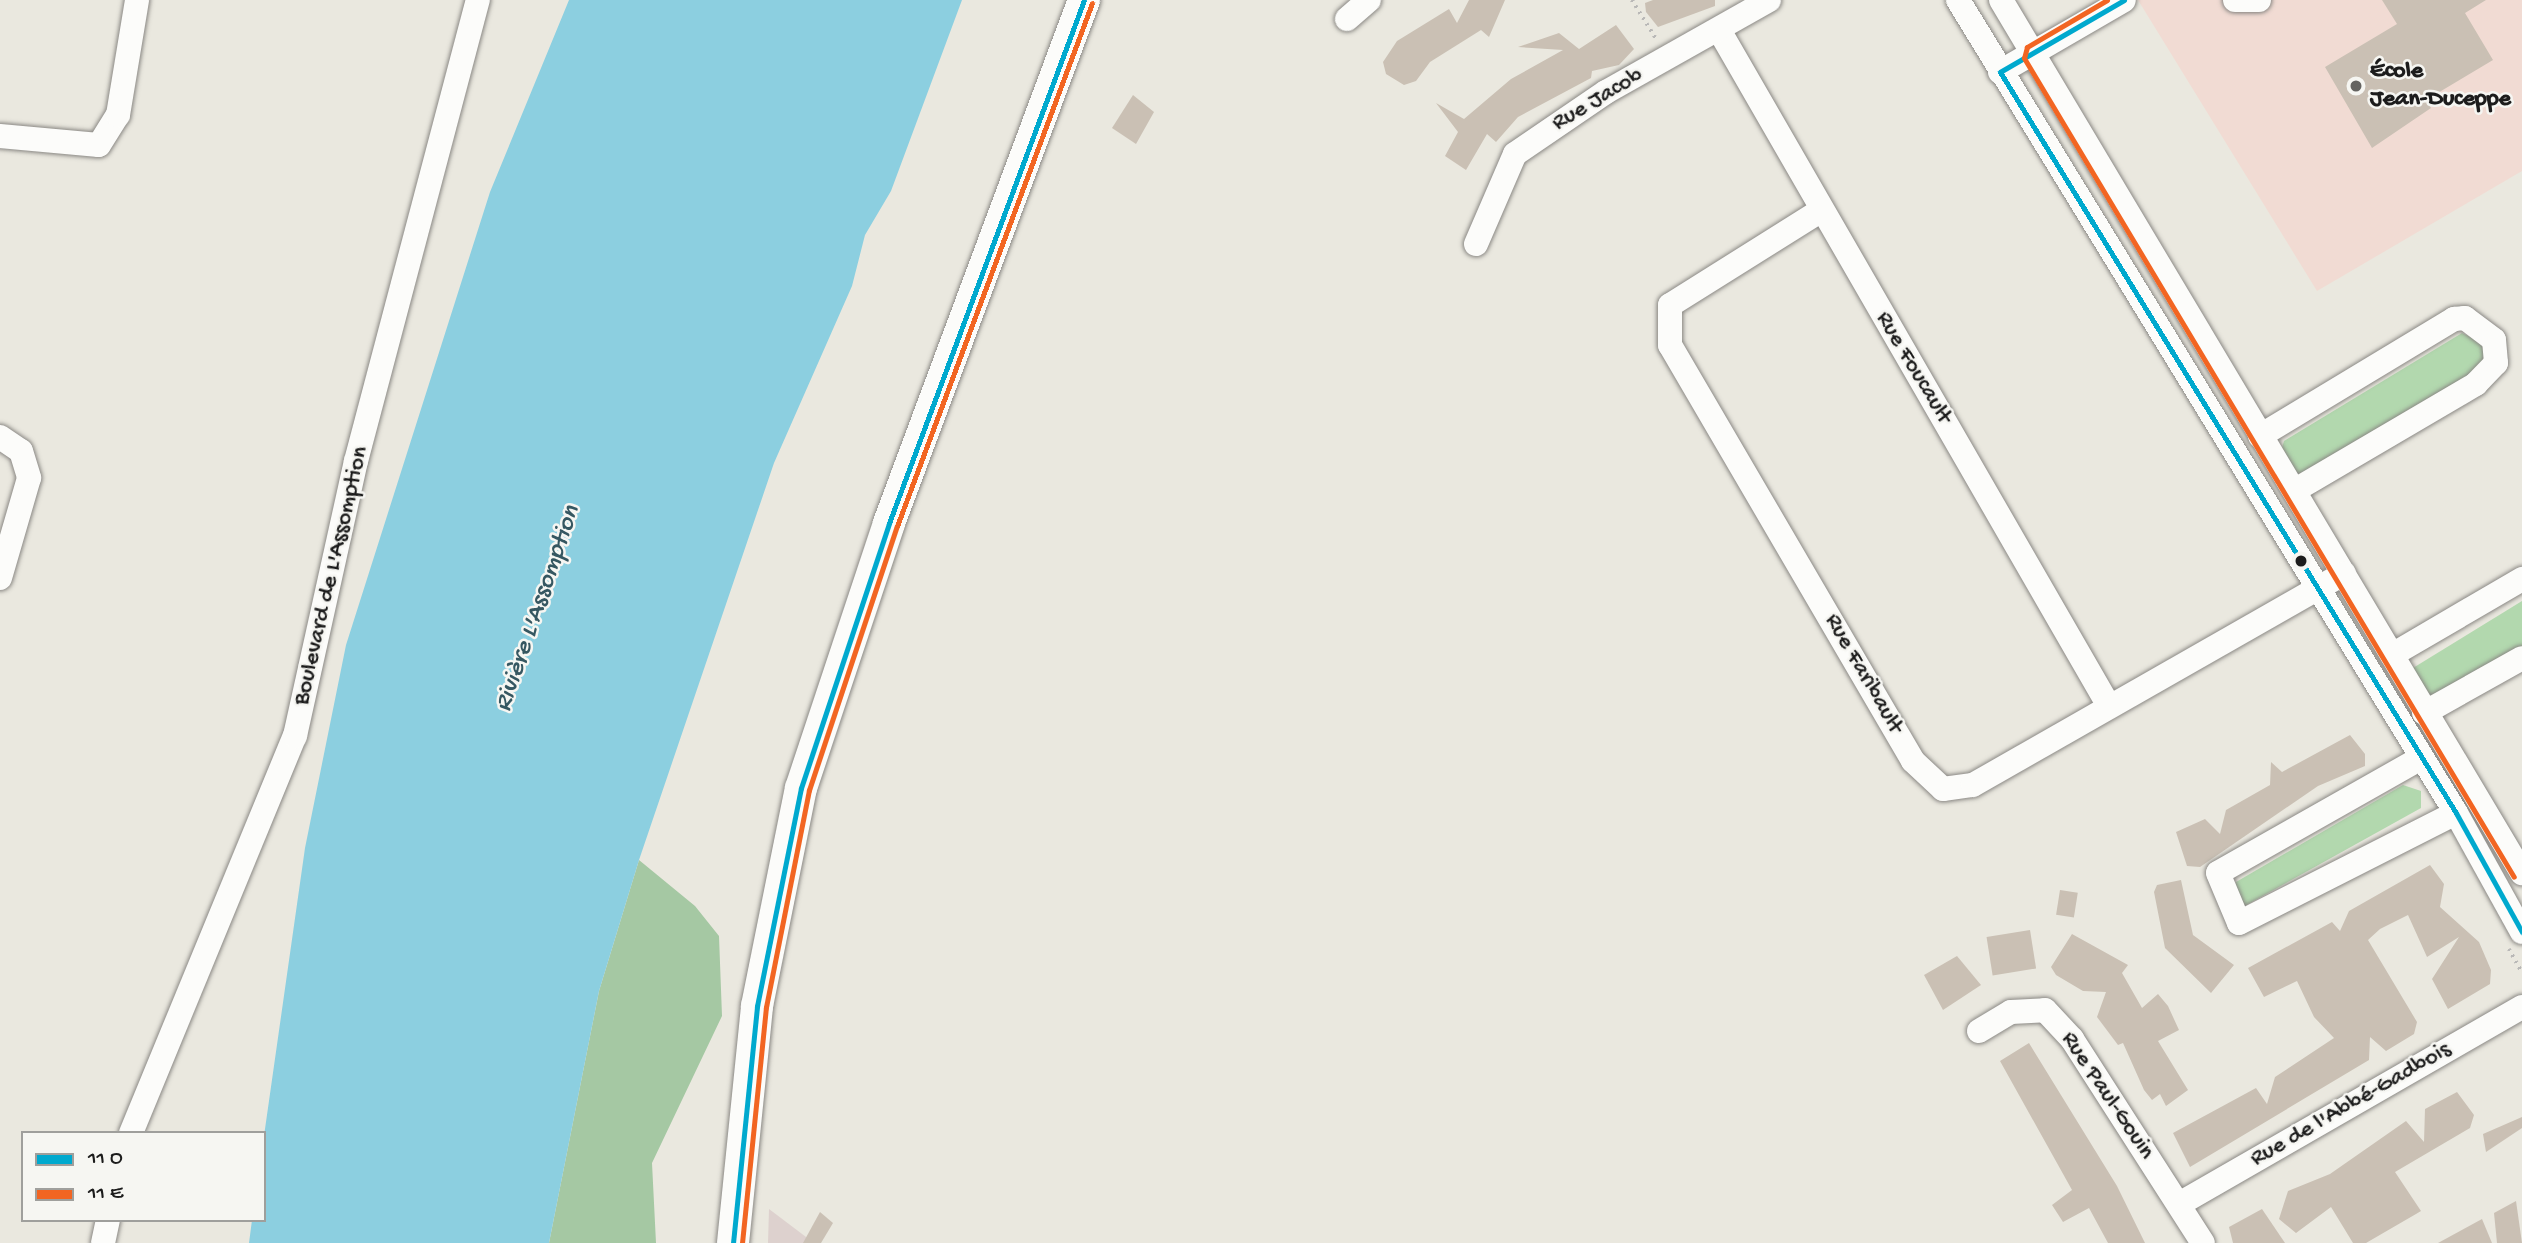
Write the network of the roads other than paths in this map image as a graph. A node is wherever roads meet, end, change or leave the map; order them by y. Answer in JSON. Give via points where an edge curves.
{"nodes":[{"id":1,"x":137,"y":0,"type":"edge"},
{"id":2,"x":478,"y":0,"type":"edge"},
{"id":3,"x":1084,"y":0,"type":"edge"},
{"id":4,"x":1369,"y":0,"type":"edge"},
{"id":5,"x":1769,"y":0,"type":"edge"},
{"id":6,"x":1958,"y":0,"type":"edge"},
{"id":7,"x":2001,"y":0,"type":"edge"},
{"id":8,"x":2124,"y":0,"type":"edge"},
{"id":9,"x":2235,"y":0,"type":"edge"},
{"id":10,"x":2259,"y":0,"type":"edge"},
{"id":11,"x":1347,"y":19,"type":"dead end"},
{"id":12,"x":1719,"y":30,"type":"junction"},
{"id":13,"x":2032,"y":54,"type":"junction"},
{"id":14,"x":2000,"y":72,"type":"junction"},
{"id":15,"x":0,"y":136,"type":"edge"},
{"id":16,"x":1820,"y":211,"type":"junction"},
{"id":17,"x":1476,"y":244,"type":"dead end"},
{"id":18,"x":2260,"y":436,"type":"junction"},
{"id":19,"x":0,"y":438,"type":"edge"},
{"id":20,"x":2295,"y":490,"type":"junction"},
{"id":21,"x":2344,"y":573,"type":"junction"},
{"id":22,"x":0,"y":578,"type":"edge"},
{"id":23,"x":2522,"y":579,"type":"edge"},
{"id":24,"x":2315,"y":589,"type":"junction"},
{"id":25,"x":2392,"y":655,"type":"junction"},
{"id":26,"x":2522,"y":658,"type":"edge"},
{"id":27,"x":2109,"y":706,"type":"junction"},
{"id":28,"x":2424,"y":713,"type":"junction"},
{"id":29,"x":2421,"y":758,"type":"junction"},
{"id":30,"x":2456,"y":813,"type":"junction"},
{"id":31,"x":2522,"y":873,"type":"edge"},
{"id":32,"x":2513,"y":893,"type":"edge"},
{"id":33,"x":2522,"y":932,"type":"edge"},
{"id":34,"x":2522,"y":1007,"type":"edge"},
{"id":35,"x":1979,"y":1031,"type":"dead end"},
{"id":36,"x":132,"y":1131,"type":"edge"},
{"id":37,"x":2181,"y":1203,"type":"junction"},
{"id":38,"x":108,"y":1222,"type":"edge"},
{"id":39,"x":103,"y":1243,"type":"edge"},
{"id":40,"x":733,"y":1243,"type":"edge"},
{"id":41,"x":2203,"y":1243,"type":"edge"}],
"edges":[{"from":1,"to":15,"type":"street","via":[[118,115],[99,145]]},
{"from":2,"to":36,"type":"street","name":"Boulevard de L'Assomption","via":[[356,461],[295,736]]},
{"from":3,"to":40,"type":"main road","via":[[834,680],[801,788],[765,957]]},
{"from":4,"to":11,"type":"street"},
{"from":5,"to":12,"type":"street","name":"Rue Jacob"},
{"from":6,"to":14,"type":"street"},
{"from":7,"to":13,"type":"street"},
{"from":8,"to":13,"type":"street"},
{"from":9,"to":10,"type":"street"},
{"from":12,"to":16,"type":"street","name":"Rue Foucault"},
{"from":12,"to":17,"type":"street","name":"Rue Jacob","via":[[1515,154]]},
{"from":13,"to":14,"type":"street"},
{"from":13,"to":18,"type":"street"},
{"from":14,"to":24,"type":"street"},
{"from":16,"to":27,"type":"street","name":"Rue Foucault"},
{"from":16,"to":27,"type":"street","name":"Rue Faribault","via":[[1670,305],[1670,345],[1679,364],[1913,761],[1933,782],[1943,789],[1965,788]]},
{"from":18,"to":20,"type":"street"},
{"from":18,"to":20,"type":"street","via":[[2454,319],[2465,318],[2494,340],[2496,363],[2476,384]]},
{"from":19,"to":22,"type":"street","via":[[22,451],[29,478]]},
{"from":20,"to":21,"type":"street"},
{"from":21,"to":24,"type":"street","name":"Rue Faribault"},
{"from":21,"to":25,"type":"street"},
{"from":23,"to":25,"type":"street"},
{"from":24,"to":27,"type":"street","name":"Rue Faribault"},
{"from":24,"to":29,"type":"street"},
{"from":25,"to":28,"type":"street"},
{"from":26,"to":28,"type":"street"},
{"from":28,"to":31,"type":"street"},
{"from":29,"to":30,"type":"street"},
{"from":29,"to":30,"type":"street","via":[[2218,873],[2239,923]]},
{"from":30,"to":32,"type":"street"},
{"from":32,"to":33,"type":"street"},
{"from":34,"to":37,"type":"street","name":"Rue de l'Abbé-Gadbois"},
{"from":35,"to":37,"type":"street","name":"Rue Paul-Gouin","via":[[2011,1012],[2045,1010],[2072,1039]]},
{"from":37,"to":41,"type":"street","name":"Rue Paul-Gouin"},
{"from":38,"to":39,"type":"street"}]}
